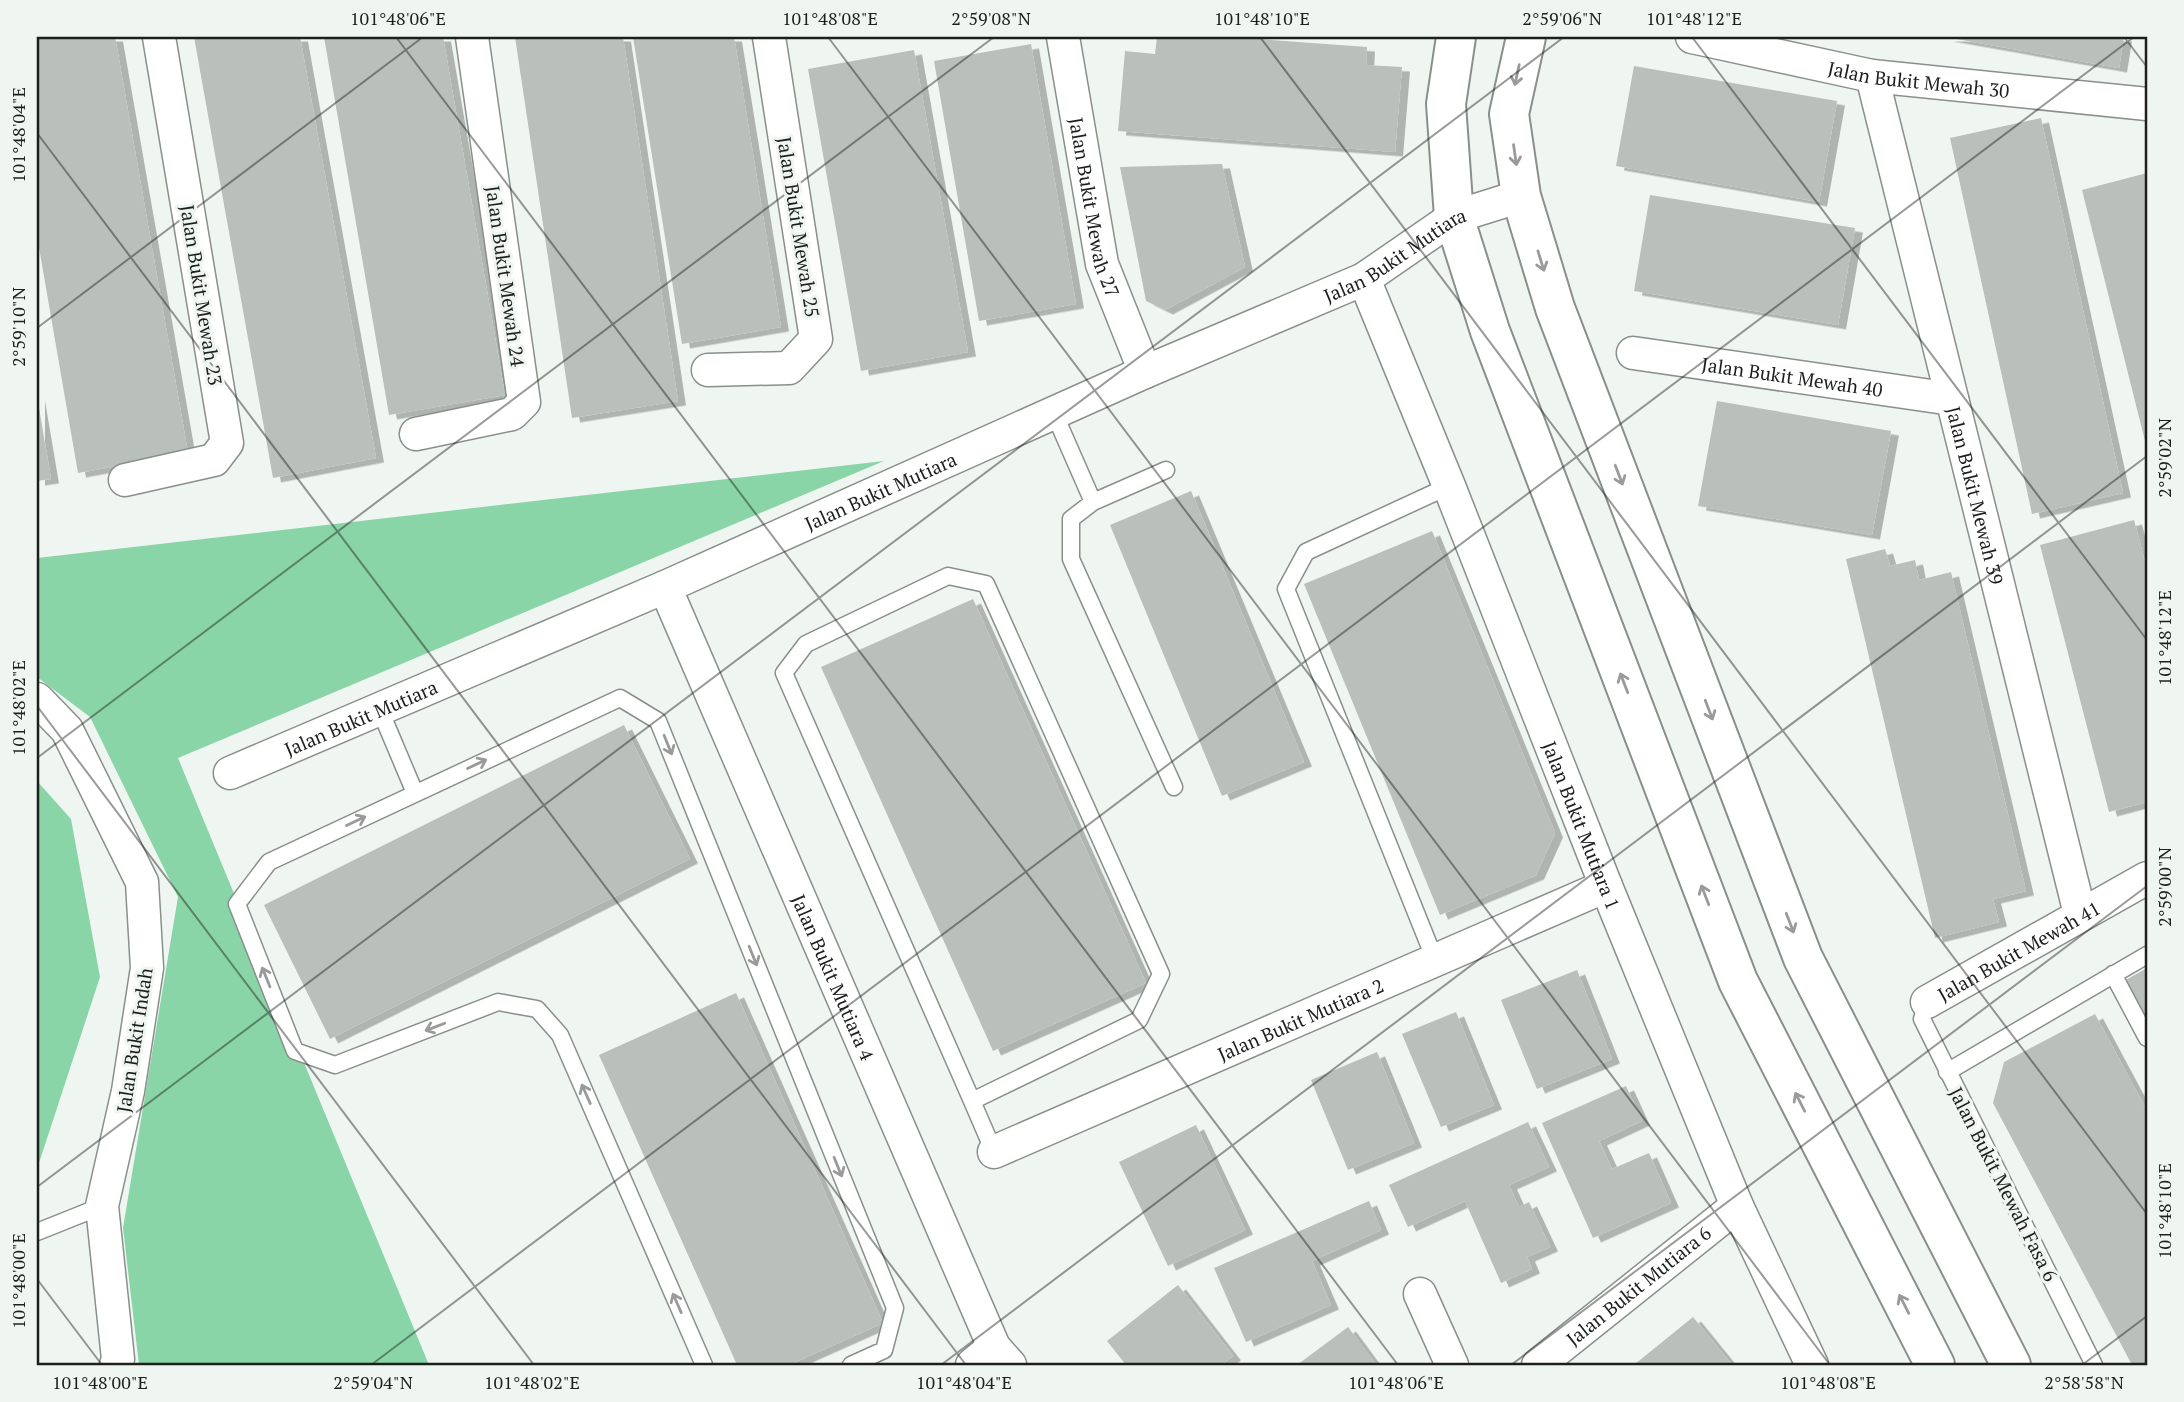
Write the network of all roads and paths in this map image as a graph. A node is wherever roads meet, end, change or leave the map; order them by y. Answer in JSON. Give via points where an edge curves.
{"nodes":[{"id":1,"x":159,"y":37,"type":"edge"},
{"id":2,"x":472,"y":37,"type":"edge"},
{"id":3,"x":769,"y":37,"type":"edge"},
{"id":4,"x":1063,"y":37,"type":"edge"},
{"id":5,"x":1456,"y":37,"type":"edge"},
{"id":6,"x":1525,"y":37,"type":"edge"},
{"id":7,"x":1692,"y":37,"type":"edge"},
{"id":8,"x":1872,"y":76,"type":"junction"},
{"id":9,"x":2147,"y":104,"type":"edge"},
{"id":10,"x":1521,"y":196,"type":"junction"},
{"id":11,"x":1454,"y":217,"type":"junction"},
{"id":12,"x":1364,"y":279,"type":"junction"},
{"id":13,"x":1633,"y":353,"type":"dead end"},
{"id":14,"x":708,"y":370,"type":"dead end"},
{"id":15,"x":1145,"y":372,"type":"junction"},
{"id":16,"x":1952,"y":399,"type":"junction"},
{"id":17,"x":1054,"y":413,"type":"junction"},
{"id":18,"x":416,"y":434,"type":"dead end"},
{"id":19,"x":1166,"y":470,"type":"dead end"},
{"id":20,"x":125,"y":480,"type":"dead end"},
{"id":21,"x":1449,"y":486,"type":"junction"},
{"id":22,"x":1093,"y":502,"type":"junction"},
{"id":23,"x":665,"y":587,"type":"junction"},
{"id":24,"x":37,"y":699,"type":"edge"},
{"id":25,"x":380,"y":710,"type":"junction"},
{"id":26,"x":230,"y":773,"type":"dead end"},
{"id":27,"x":1174,"y":787,"type":"dead end"},
{"id":28,"x":415,"y":793,"type":"junction"},
{"id":29,"x":2147,"y":877,"type":"edge"},
{"id":30,"x":1606,"y":886,"type":"junction"},
{"id":31,"x":2080,"y":914,"type":"junction"},
{"id":32,"x":2147,"y":955,"type":"edge"},
{"id":33,"x":1435,"y":960,"type":"junction"},
{"id":34,"x":2113,"y":974,"type":"junction"},
{"id":35,"x":1927,"y":1002,"type":"joint"},
{"id":36,"x":2147,"y":1038,"type":"edge"},
{"id":37,"x":1947,"y":1072,"type":"junction"},
{"id":38,"x":972,"y":1101,"type":"junction"},
{"id":39,"x":994,"y":1152,"type":"joint"},
{"id":40,"x":102,"y":1206,"type":"junction"},
{"id":41,"x":1737,"y":1206,"type":"junction"},
{"id":42,"x":37,"y":1232,"type":"edge"},
{"id":43,"x":1420,"y":1294,"type":"dead end"},
{"id":44,"x":992,"y":1359,"type":"edge"},
{"id":45,"x":116,"y":1365,"type":"edge"},
{"id":46,"x":704,"y":1365,"type":"edge"},
{"id":47,"x":851,"y":1365,"type":"edge"},
{"id":48,"x":1452,"y":1365,"type":"edge"},
{"id":49,"x":1538,"y":1365,"type":"edge"},
{"id":50,"x":1812,"y":1365,"type":"edge"},
{"id":51,"x":1935,"y":1365,"type":"edge"},
{"id":52,"x":2011,"y":1365,"type":"edge"},
{"id":53,"x":2094,"y":1365,"type":"edge"}],
"edges":[{"from":1,"to":20,"type":"street","name":"Jalan Bukit Mewah 23","via":[[227,443],[214,460]]},
{"from":2,"to":18,"type":"street","name":"Jalan Bukit Mewah 24","via":[[524,402],[512,414]]},
{"from":3,"to":14,"type":"street","name":"Jalan Bukit Mewah 25","via":[[816,339],[789,368]]},
{"from":4,"to":15,"type":"street","name":"Jalan Bukit Mewah 27","via":[[1102,264]]},
{"from":5,"to":11,"type":"street","via":[[1446,104]]},
{"from":6,"to":10,"type":"street","one_way":true,"via":[[1509,114]]},
{"from":7,"to":8,"type":"street","name":"Jalan Bukit Mewah 30"},
{"from":8,"to":9,"type":"street","name":"Jalan Bukit Mewah 30"},
{"from":8,"to":16,"type":"street","name":"Jalan Bukit Mewah 39"},
{"from":10,"to":11,"type":"street","name":"Jalan Bukit Mutiara"},
{"from":10,"to":52,"type":"street","one_way":true,"via":[[1555,308],[1803,958]]},
{"from":11,"to":12,"type":"street","name":"Jalan Bukit Mutiara"},
{"from":51,"to":11,"type":"street","one_way":true,"via":[[1738,981],[1490,331]]},
{"from":12,"to":15,"type":"street","name":"Jalan Bukit Mutiara"},
{"from":12,"to":21,"type":"street","name":"Jalan Bukit Mutiara 1"},
{"from":13,"to":16,"type":"street","name":"Jalan Bukit Mewah 40"},
{"from":15,"to":17,"type":"street","name":"Jalan Bukit Mutiara"},
{"from":16,"to":31,"type":"street","name":"Jalan Bukit Mewah 39"},
{"from":17,"to":22,"type":"lane"},
{"from":17,"to":23,"type":"street","name":"Jalan Bukit Mutiara"},
{"from":19,"to":22,"type":"lane"},
{"from":21,"to":30,"type":"street","name":"Jalan Bukit Mutiara 1"},
{"from":21,"to":33,"type":"lane","via":[[1306,552],[1286,589]]},
{"from":22,"to":27,"type":"lane","via":[[1071,519],[1072,559]]},
{"from":23,"to":25,"type":"street","name":"Jalan Bukit Mutiara"},
{"from":23,"to":44,"type":"street","name":"Jalan Bukit Mutiara 4"},
{"from":24,"to":40,"type":"street","name":"Jalan Bukit Indah","via":[[67,730],[142,882],[147,968],[128,1091]]},
{"from":25,"to":26,"type":"street","name":"Jalan Bukit Mutiara"},
{"from":25,"to":28,"type":"lane"},
{"from":46,"to":28,"type":"lane","one_way":true,"via":[[560,1035],[537,1009],[498,1002],[335,1065],[295,1051],[237,904],[269,862]]},
{"from":28,"to":47,"type":"lane","one_way":true,"via":[[620,698],[658,721],[895,1308],[884,1350]]},
{"from":29,"to":31,"type":"street","name":"Jalan Bukit Mewah 41"},
{"from":30,"to":33,"type":"street","name":"Jalan Bukit Mutiara 2"},
{"from":30,"to":41,"type":"street","name":"Jalan Bukit Mutiara 1"},
{"from":31,"to":35,"type":"street","name":"Jalan Bukit Mewah 41"},
{"from":32,"to":34,"type":"lane"},
{"from":33,"to":39,"type":"street","name":"Jalan Bukit Mutiara 2"},
{"from":34,"to":36,"type":"lane"},
{"from":34,"to":37,"type":"lane"},
{"from":35,"to":37,"type":"lane","name":"Jalan Bukit Mewah Fasa 6","via":[[1922,1019]]},
{"from":37,"to":53,"type":"lane","name":"Jalan Bukit Mewah Fasa 6"},
{"from":38,"to":38,"type":"lane","via":[[784,673],[806,643],[948,576],[986,584],[1161,974],[1139,1020]]},
{"from":38,"to":39,"type":"lane"},
{"from":40,"to":42,"type":"lane"},
{"from":40,"to":45,"type":"street","name":"Jalan Bukit Indah"},
{"from":41,"to":49,"type":"street","name":"Jalan Bukit Mutiara 6"},
{"from":41,"to":50,"type":"street","name":"Jalan Bukit Mutiara 1"},
{"from":43,"to":48,"type":"street"}]}
